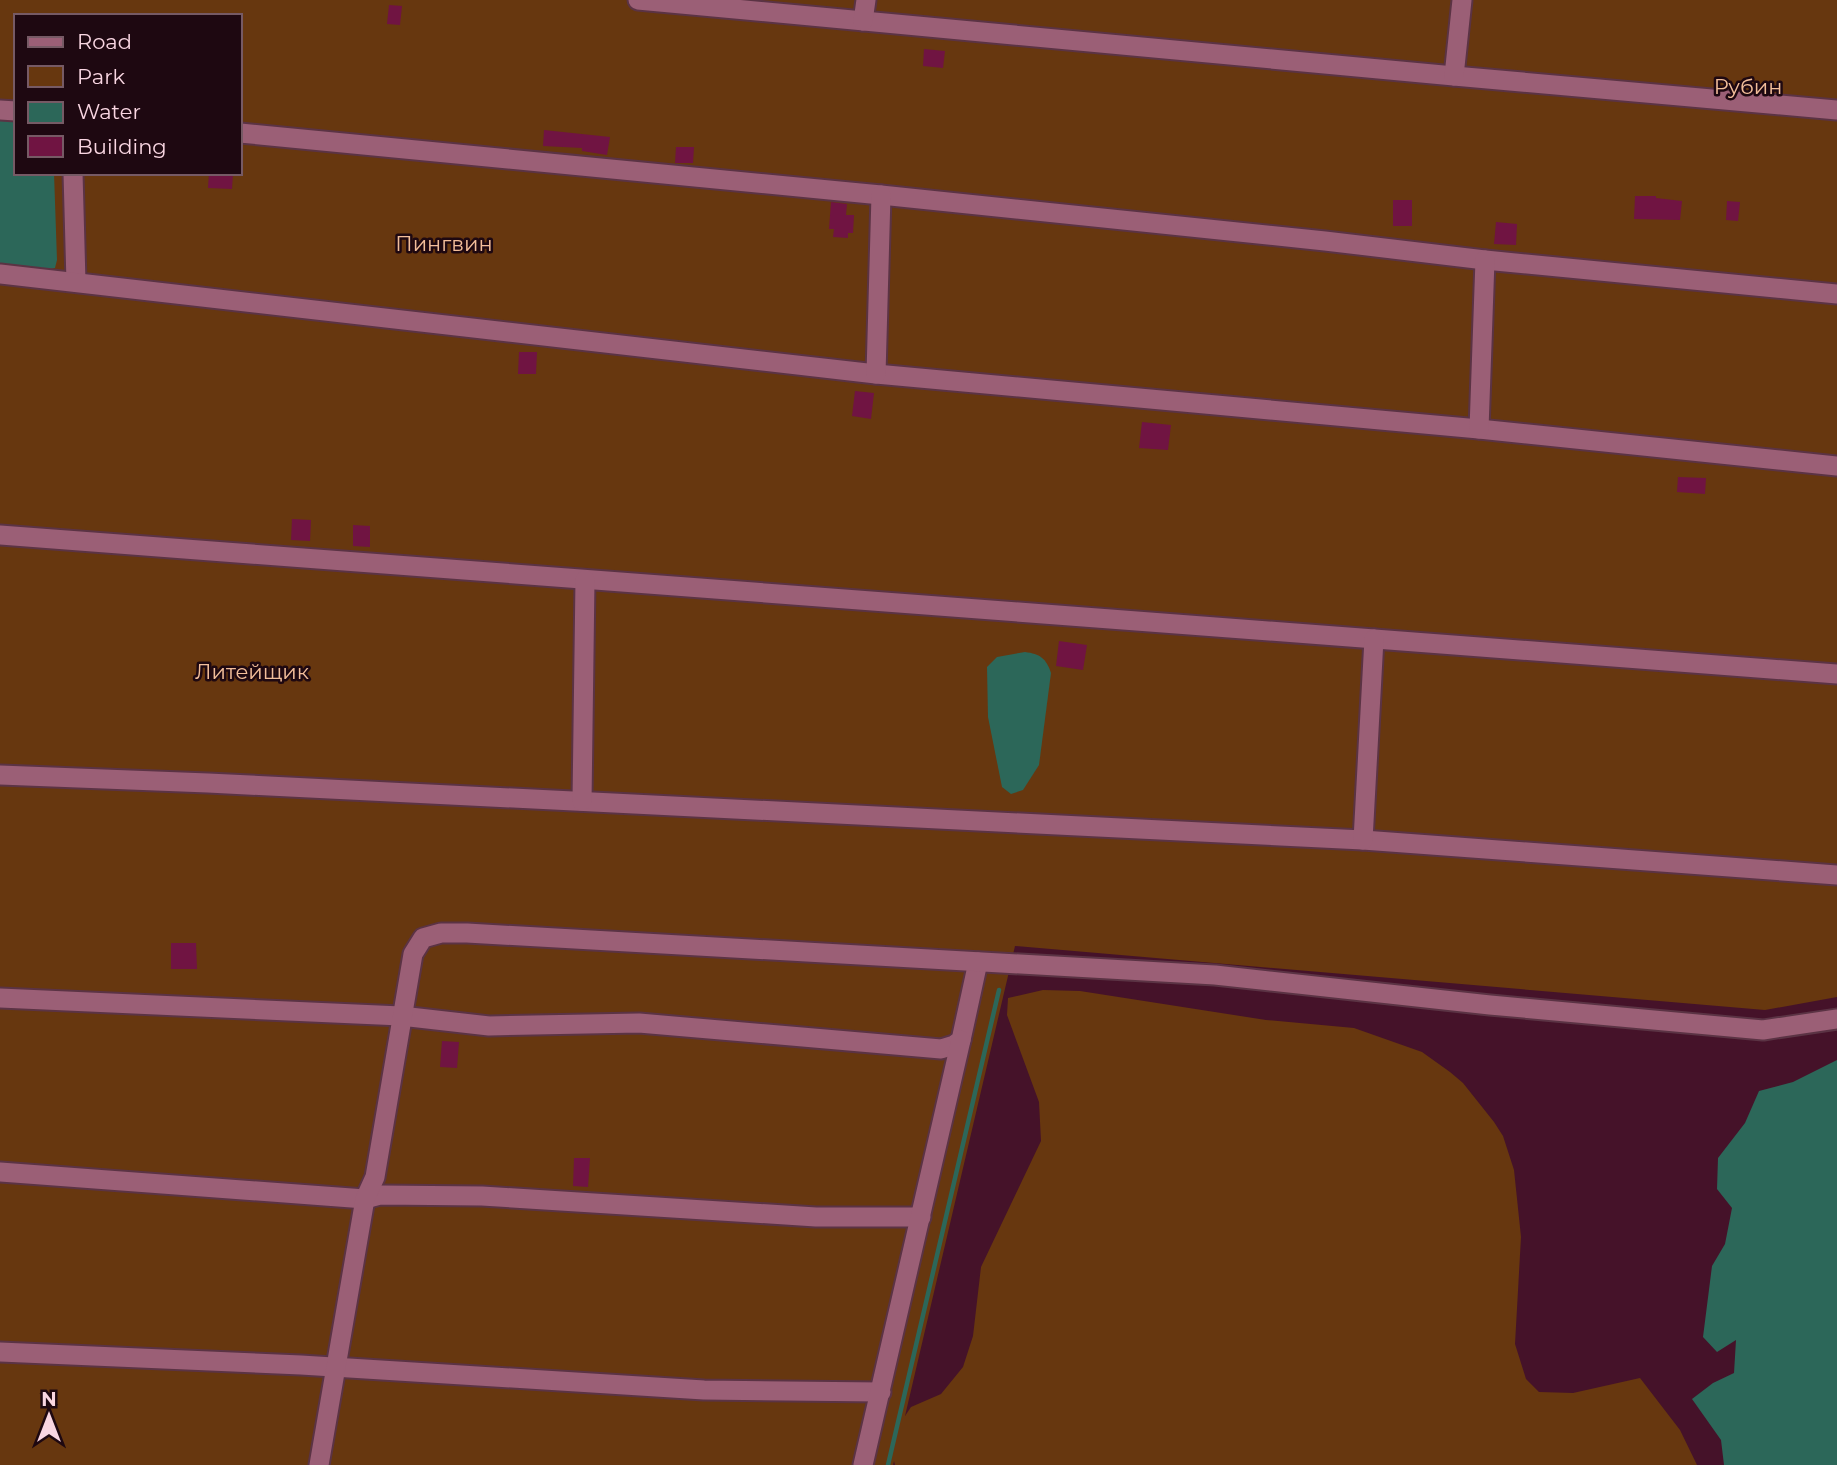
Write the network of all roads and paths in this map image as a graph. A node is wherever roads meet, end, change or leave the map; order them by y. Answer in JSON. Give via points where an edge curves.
{"nodes":[{"id":1,"x":638,"y":0,"type":"edge"},
{"id":2,"x":866,"y":0,"type":"edge"},
{"id":3,"x":1462,"y":0,"type":"edge"},
{"id":4,"x":863,"y":22,"type":"junction"},
{"id":5,"x":1454,"y":76,"type":"junction"},
{"id":6,"x":1837,"y":110,"type":"edge"},
{"id":7,"x":242,"y":133,"type":"edge"},
{"id":8,"x":73,"y":175,"type":"edge"},
{"id":9,"x":881,"y":195,"type":"junction"},
{"id":10,"x":1485,"y":260,"type":"junction"},
{"id":11,"x":0,"y":274,"type":"edge"},
{"id":12,"x":76,"y":282,"type":"junction"},
{"id":13,"x":1837,"y":294,"type":"edge"},
{"id":14,"x":876,"y":374,"type":"junction"},
{"id":15,"x":1479,"y":429,"type":"junction"},
{"id":16,"x":1837,"y":466,"type":"edge"},
{"id":17,"x":0,"y":535,"type":"edge"},
{"id":18,"x":586,"y":580,"type":"junction"},
{"id":19,"x":1374,"y":639,"type":"junction"},
{"id":20,"x":1837,"y":674,"type":"edge"},
{"id":21,"x":0,"y":775,"type":"edge"},
{"id":22,"x":582,"y":801,"type":"junction"},
{"id":23,"x":1363,"y":841,"type":"junction"},
{"id":24,"x":1837,"y":875,"type":"edge"},
{"id":25,"x":978,"y":962,"type":"junction"},
{"id":26,"x":0,"y":998,"type":"edge"},
{"id":27,"x":401,"y":1016,"type":"junction"},
{"id":28,"x":1837,"y":1019,"type":"edge"},
{"id":29,"x":961,"y":1040,"type":"junction"},
{"id":30,"x":0,"y":1172,"type":"edge"},
{"id":31,"x":365,"y":1199,"type":"junction"},
{"id":32,"x":921,"y":1217,"type":"junction"},
{"id":33,"x":0,"y":1352,"type":"edge"},
{"id":34,"x":336,"y":1368,"type":"junction"},
{"id":35,"x":881,"y":1392,"type":"junction"},
{"id":36,"x":319,"y":1465,"type":"edge"},
{"id":37,"x":863,"y":1465,"type":"edge"}],
"edges":[{"from":1,"to":4,"type":"street"},
{"from":2,"to":4,"type":"street"},
{"from":3,"to":5,"type":"street"},
{"from":4,"to":5,"type":"street"},
{"from":5,"to":6,"type":"street"},
{"from":7,"to":9,"type":"street"},
{"from":8,"to":12,"type":"street"},
{"from":9,"to":10,"type":"street"},
{"from":9,"to":14,"type":"street"},
{"from":10,"to":13,"type":"street"},
{"from":10,"to":15,"type":"street"},
{"from":11,"to":12,"type":"street"},
{"from":12,"to":14,"type":"street"},
{"from":14,"to":15,"type":"street"},
{"from":15,"to":16,"type":"street"},
{"from":17,"to":18,"type":"street"},
{"from":18,"to":19,"type":"street"},
{"from":18,"to":22,"type":"street"},
{"from":19,"to":20,"type":"street"},
{"from":19,"to":23,"type":"street"},
{"from":21,"to":22,"type":"street"},
{"from":22,"to":23,"type":"street"},
{"from":23,"to":24,"type":"street"},
{"from":25,"to":27,"type":"street","via":[[441,933],[423,938],[413,954]]},
{"from":25,"to":28,"type":"street","via":[[1215,975],[1763,1030]]},
{"from":25,"to":29,"type":"street"},
{"from":26,"to":27,"type":"street"},
{"from":27,"to":29,"type":"street","via":[[489,1026],[639,1023],[941,1049]]},
{"from":27,"to":31,"type":"street","via":[[375,1177]]},
{"from":29,"to":32,"type":"street"},
{"from":30,"to":31,"type":"street"},
{"from":31,"to":32,"type":"street","via":[[380,1195],[482,1196],[816,1217]]},
{"from":31,"to":34,"type":"street"},
{"from":32,"to":35,"type":"street"},
{"from":33,"to":34,"type":"street"},
{"from":34,"to":35,"type":"street","via":[[704,1390]]},
{"from":34,"to":36,"type":"street"},
{"from":35,"to":37,"type":"street"}]}
